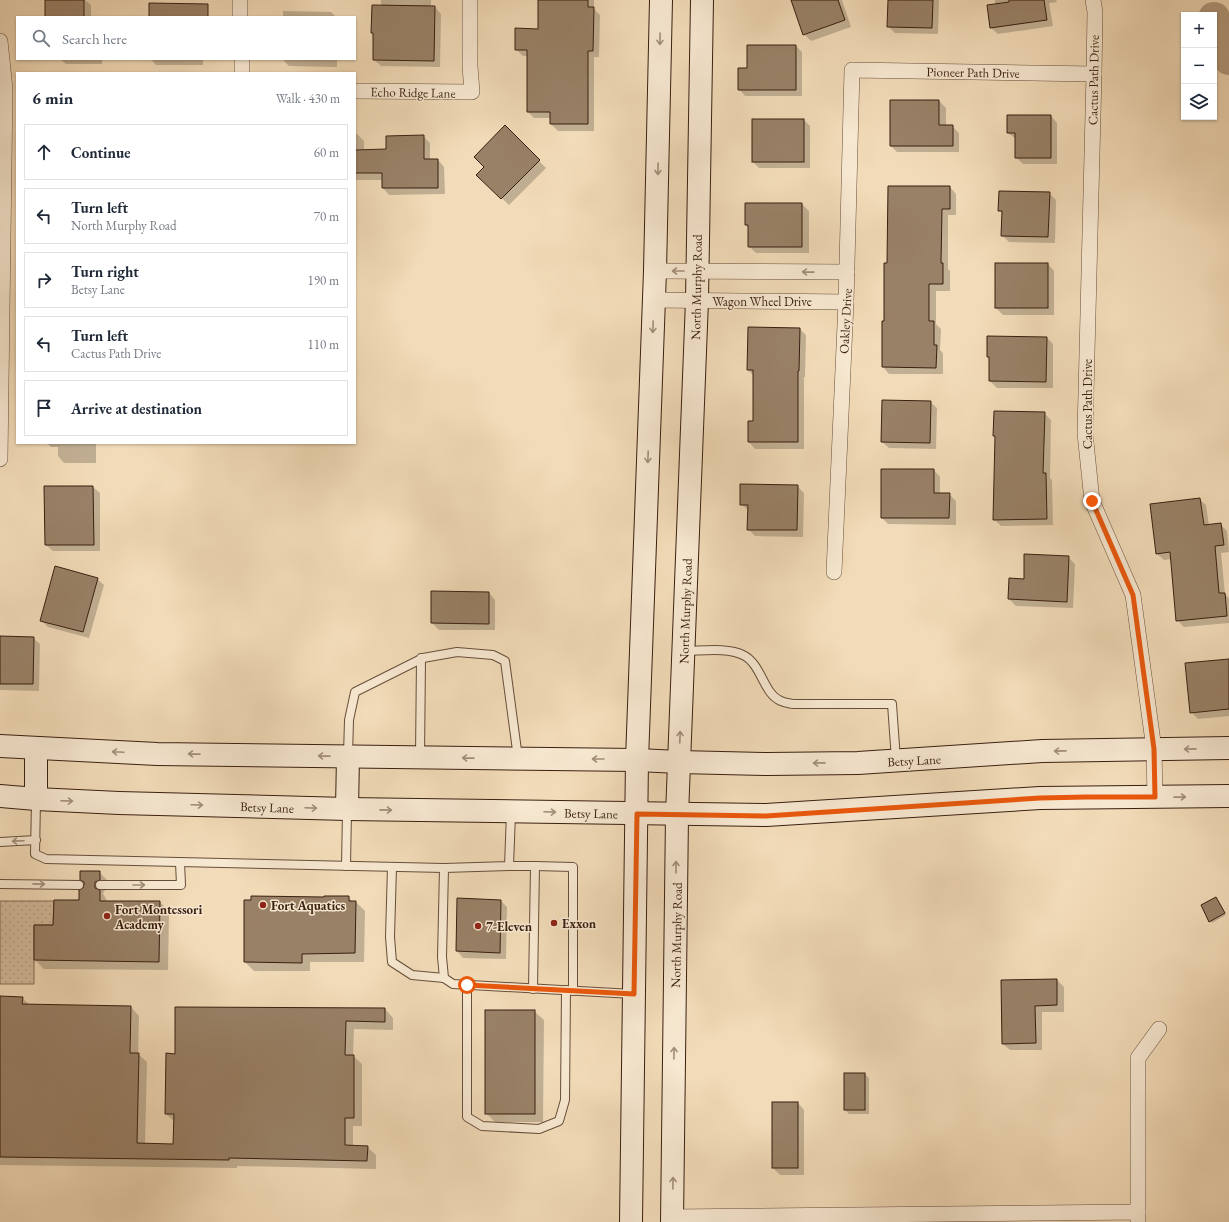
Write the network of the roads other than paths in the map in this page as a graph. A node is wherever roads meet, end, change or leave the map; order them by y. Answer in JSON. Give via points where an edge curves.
{"nodes":[{"id":1,"x":240,"y":0,"type":"edge"},
{"id":2,"x":470,"y":0,"type":"edge"},
{"id":3,"x":661,"y":0,"type":"edge"},
{"id":4,"x":702,"y":0,"type":"edge"},
{"id":5,"x":1093,"y":0,"type":"edge"},
{"id":6,"x":240,"y":16,"type":"edge"},
{"id":7,"x":0,"y":41,"type":"edge"},
{"id":8,"x":242,"y":60,"type":"edge"},
{"id":9,"x":852,"y":70,"type":"joint"},
{"id":10,"x":242,"y":72,"type":"edge"},
{"id":11,"x":1094,"y":74,"type":"junction"},
{"id":12,"x":11,"y":89,"type":"edge"},
{"id":13,"x":356,"y":91,"type":"edge"},
{"id":14,"x":655,"y":271,"type":"junction"},
{"id":15,"x":697,"y":271,"type":"junction"},
{"id":16,"x":847,"y":272,"type":"junction"},
{"id":17,"x":654,"y":300,"type":"junction"},
{"id":18,"x":697,"y":300,"type":"junction"},
{"id":19,"x":846,"y":302,"type":"junction"},
{"id":20,"x":1,"y":346,"type":"edge"},
{"id":21,"x":0,"y":459,"type":"edge"},
{"id":22,"x":834,"y":572,"type":"dead end"},
{"id":23,"x":683,"y":651,"type":"junction"},
{"id":24,"x":421,"y":658,"type":"junction"},
{"id":25,"x":0,"y":746,"type":"edge"},
{"id":26,"x":36,"y":748,"type":"junction"},
{"id":27,"x":1229,"y":748,"type":"edge"},
{"id":28,"x":1154,"y":749,"type":"junction"},
{"id":29,"x":348,"y":756,"type":"junction"},
{"id":30,"x":420,"y":758,"type":"junction"},
{"id":31,"x":518,"y":759,"type":"junction"},
{"id":32,"x":637,"y":760,"type":"junction"},
{"id":33,"x":896,"y":761,"type":"junction"},
{"id":34,"x":679,"y":762,"type":"junction"},
{"id":35,"x":0,"y":796,"type":"edge"},
{"id":36,"x":1229,"y":796,"type":"edge"},
{"id":37,"x":1155,"y":797,"type":"junction"},
{"id":38,"x":36,"y":799,"type":"junction"},
{"id":39,"x":347,"y":809,"type":"junction"},
{"id":40,"x":511,"y":811,"type":"junction"},
{"id":41,"x":637,"y":814,"type":"junction"},
{"id":42,"x":677,"y":815,"type":"junction"},
{"id":43,"x":36,"y":840,"type":"junction"},
{"id":44,"x":0,"y":842,"type":"edge"},
{"id":45,"x":180,"y":862,"type":"junction"},
{"id":46,"x":346,"y":866,"type":"junction"},
{"id":47,"x":509,"y":866,"type":"junction"},
{"id":48,"x":535,"y":866,"type":"junction"},
{"id":49,"x":392,"y":867,"type":"junction"},
{"id":50,"x":444,"y":868,"type":"junction"},
{"id":51,"x":0,"y":884,"type":"edge"},
{"id":52,"x":80,"y":885,"type":"dead end"},
{"id":53,"x":100,"y":885,"type":"dead end"},
{"id":54,"x":444,"y":978,"type":"junction"},
{"id":55,"x":467,"y":985,"type":"junction"},
{"id":56,"x":533,"y":989,"type":"junction"},
{"id":57,"x":570,"y":991,"type":"junction"},
{"id":58,"x":634,"y":994,"type":"junction"},
{"id":59,"x":1159,"y":1029,"type":"dead end"},
{"id":60,"x":1138,"y":1217,"type":"edge"},
{"id":61,"x":672,"y":1219,"type":"edge"},
{"id":62,"x":631,"y":1222,"type":"edge"}],
"edges":[{"from":1,"to":6,"type":"street"},
{"from":2,"to":13,"type":"street","name":"Echo Ridge Lane","via":[[472,92]]},
{"from":3,"to":14,"type":"main road","one_way":true},
{"from":4,"to":15,"type":"main road","name":"North Murphy Road"},
{"from":5,"to":11,"type":"street","name":"Cactus Path Drive"},
{"from":7,"to":12,"type":"street"},
{"from":8,"to":10,"type":"street"},
{"from":9,"to":11,"type":"street","name":"Pioneer Path Drive"},
{"from":9,"to":16,"type":"street","name":"Oakley Drive"},
{"from":11,"to":28,"type":"street","name":"Cactus Path Drive","via":[[1085,432],[1092,501],[1133,595]]},
{"from":12,"to":20,"type":"street"},
{"from":15,"to":14,"type":"street","one_way":true},
{"from":14,"to":17,"type":"main road"},
{"from":16,"to":15,"type":"street","one_way":true},
{"from":15,"to":18,"type":"main road","name":"North Murphy Road"},
{"from":16,"to":19,"type":"street","name":"Oakley Drive"},
{"from":17,"to":18,"type":"street","name":"Wagon Wheel Drive"},
{"from":17,"to":32,"type":"main road","one_way":true},
{"from":18,"to":19,"type":"street","name":"Wagon Wheel Drive"},
{"from":18,"to":23,"type":"main road","name":"North Murphy Road"},
{"from":19,"to":22,"type":"street","name":"Oakley Drive"},
{"from":20,"to":21,"type":"street"},
{"from":23,"to":33,"type":"lane","via":[[730,651],[743,655],[754,664],[769,692],[780,701],[793,704],[892,704]]},
{"from":34,"to":23,"type":"main road","name":"North Murphy Road","one_way":true},
{"from":24,"to":29,"type":"lane","via":[[355,692],[349,720]]},
{"from":24,"to":30,"type":"lane"},
{"from":24,"to":31,"type":"lane","via":[[457,652],[492,655],[505,661]]},
{"from":25,"to":26,"type":"main road","name":"Betsy Lane"},
{"from":29,"to":26,"type":"main road","name":"Betsy Lane","one_way":true,"via":[[157,754]]},
{"from":26,"to":38,"type":"main road"},
{"from":27,"to":28,"type":"main road","name":"Betsy Lane","one_way":true},
{"from":28,"to":33,"type":"main road","name":"Betsy Lane","one_way":true,"via":[[1042,751]]},
{"from":28,"to":37,"type":"street","name":"Cactus Path Drive"},
{"from":29,"to":30,"type":"main road","name":"Betsy Lane"},
{"from":29,"to":39,"type":"main road"},
{"from":31,"to":30,"type":"main road","name":"Betsy Lane","one_way":true},
{"from":32,"to":31,"type":"main road","name":"Betsy Lane","one_way":true},
{"from":32,"to":34,"type":"main road","name":"Betsy Lane"},
{"from":32,"to":41,"type":"main road"},
{"from":33,"to":34,"type":"main road","name":"Betsy Lane","one_way":true,"via":[[767,764]]},
{"from":34,"to":42,"type":"main road","name":"North Murphy Road"},
{"from":35,"to":38,"type":"main road","name":"Betsy Lane"},
{"from":37,"to":36,"type":"main road","name":"Betsy Lane","one_way":true},
{"from":37,"to":42,"type":"main road","name":"Betsy Lane","via":[[1040,798],[766,816]]},
{"from":38,"to":39,"type":"main road","name":"Betsy Lane","one_way":true},
{"from":38,"to":43,"type":"lane"},
{"from":39,"to":40,"type":"main road","name":"Betsy Lane","one_way":true},
{"from":39,"to":46,"type":"lane"},
{"from":40,"to":41,"type":"main road","name":"Betsy Lane","one_way":true},
{"from":40,"to":47,"type":"lane"},
{"from":41,"to":42,"type":"main road","name":"Betsy Lane"},
{"from":41,"to":58,"type":"main road"},
{"from":61,"to":42,"type":"main road","name":"North Murphy Road","one_way":true},
{"from":43,"to":44,"type":"lane","one_way":true},
{"from":43,"to":45,"type":"lane","via":[[35,854],[46,859]]},
{"from":45,"to":46,"type":"lane"},
{"from":53,"to":45,"type":"lane","one_way":true,"via":[[181,885]]},
{"from":46,"to":49,"type":"lane"},
{"from":47,"to":48,"type":"lane"},
{"from":47,"to":50,"type":"lane"},
{"from":48,"to":56,"type":"lane"},
{"from":48,"to":57,"type":"lane","via":[[573,867]]},
{"from":49,"to":50,"type":"lane"},
{"from":49,"to":54,"type":"lane","via":[[392,962],[412,975]]},
{"from":50,"to":54,"type":"lane"},
{"from":51,"to":52,"type":"lane","one_way":true},
{"from":54,"to":55,"type":"lane","via":[[453,984]]},
{"from":55,"to":56,"type":"lane"},
{"from":55,"to":57,"type":"lane","via":[[467,1117],[482,1126],[539,1128],[559,1121],[566,1100]]},
{"from":56,"to":57,"type":"lane"},
{"from":57,"to":58,"type":"lane"},
{"from":58,"to":62,"type":"main road"},
{"from":59,"to":60,"type":"street","via":[[1138,1058]]},
{"from":60,"to":61,"type":"street"}]}
